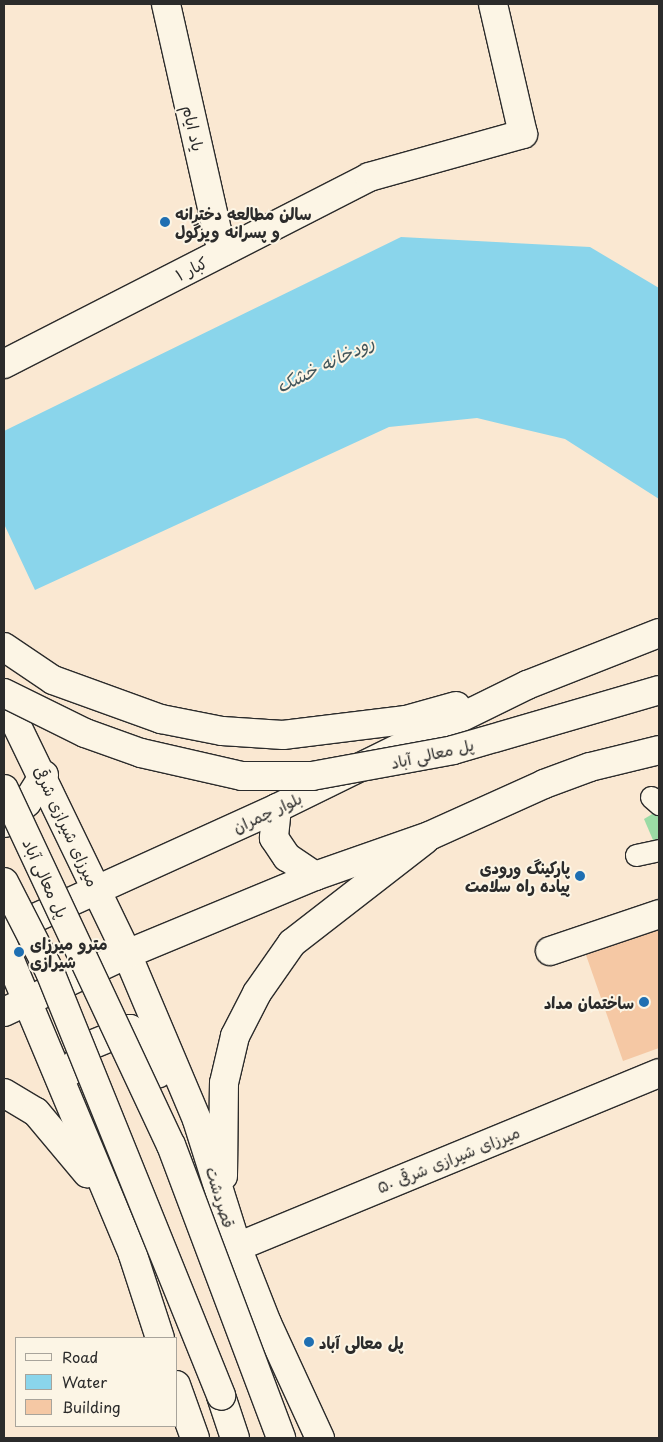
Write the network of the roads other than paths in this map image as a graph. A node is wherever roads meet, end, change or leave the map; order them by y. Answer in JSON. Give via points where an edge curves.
{"nodes":[{"id":1,"x":166,"y":4,"type":"edge"},
{"id":2,"x":493,"y":4,"type":"edge"},
{"id":3,"x":222,"y":252,"type":"junction"},
{"id":4,"x":4,"y":364,"type":"edge"},
{"id":5,"x":659,"y":633,"type":"edge"},
{"id":6,"x":4,"y":646,"type":"edge"},
{"id":7,"x":527,"y":685,"type":"junction"},
{"id":8,"x":659,"y":690,"type":"edge"},
{"id":9,"x":4,"y":693,"type":"edge"},
{"id":10,"x":4,"y":699,"type":"edge"},
{"id":11,"x":659,"y":750,"type":"edge"},
{"id":12,"x":44,"y":775,"type":"junction"},
{"id":13,"x":4,"y":789,"type":"edge"},
{"id":14,"x":277,"y":808,"type":"junction"},
{"id":15,"x":4,"y":823,"type":"edge"},
{"id":16,"x":429,"y":836,"type":"junction"},
{"id":17,"x":659,"y":850,"type":"edge"},
{"id":18,"x":636,"y":855,"type":"dead end"},
{"id":19,"x":315,"y":876,"type":"junction"},
{"id":20,"x":4,"y":882,"type":"edge"},
{"id":21,"x":96,"y":888,"type":"junction"},
{"id":22,"x":659,"y":914,"type":"edge"},
{"id":23,"x":4,"y":932,"type":"edge"},
{"id":24,"x":4,"y":946,"type":"edge"},
{"id":25,"x":550,"y":951,"type":"dead end"},
{"id":26,"x":127,"y":954,"type":"junction"},
{"id":27,"x":15,"y":1007,"type":"edge"},
{"id":28,"x":659,"y":1073,"type":"edge"},
{"id":29,"x":64,"y":1084,"type":"junction"},
{"id":30,"x":4,"y":1093,"type":"edge"},
{"id":31,"x":107,"y":1197,"type":"junction"},
{"id":32,"x":223,"y":1205,"type":"junction"},
{"id":33,"x":237,"y":1247,"type":"junction"},
{"id":34,"x":160,"y":1337,"type":"edge"},
{"id":35,"x":178,"y":1390,"type":"edge"},
{"id":36,"x":195,"y":1438,"type":"edge"},
{"id":37,"x":235,"y":1438,"type":"edge"},
{"id":38,"x":281,"y":1438,"type":"edge"},
{"id":39,"x":320,"y":1438,"type":"edge"}],
"edges":[{"from":1,"to":3,"type":"main road","name":"یاد ایام"},
{"from":2,"to":3,"type":"main road","name":"۱ کبار","via":[[523,134],[369,177]]},
{"from":3,"to":4,"type":"main road","name":"۱ کبار"},
{"from":5,"to":7,"type":"main road","name":"بلوار چمران"},
{"from":6,"to":7,"type":"main road","name":"بلوار چمران","via":[[53,680],[161,719],[222,731],[284,735],[406,720]]},
{"from":7,"to":14,"type":"main road","name":"بلوار چمران"},
{"from":8,"to":9,"type":"main road","name":"پل معالی آباد","bridge":true,"via":[[453,750],[312,776],[242,776],[141,753],[85,733]]},
{"from":10,"to":12,"type":"main road","name":"میرزای شیرازی شرقی"},
{"from":11,"to":16,"type":"main road","via":[[590,767]]},
{"from":12,"to":15,"type":"main road","via":[[27,802]]},
{"from":12,"to":21,"type":"main road","name":"میرزای شیرازی شرقی"},
{"from":13,"to":38,"type":"main road","name":"پل معالی آباد","bridge":true,"via":[[171,1145]]},
{"from":14,"to":19,"type":"main road","via":[[274,838],[287,858]]},
{"from":14,"to":21,"type":"main road","name":"بلوار چمران"},
{"from":16,"to":19,"type":"main road"},
{"from":16,"to":32,"type":"main road","via":[[292,943],[257,992],[235,1036],[224,1083]]},
{"from":17,"to":18,"type":"street"},
{"from":19,"to":26,"type":"main road"},
{"from":20,"to":37,"type":"main road","bridge":true,"via":[[50,972]]},
{"from":21,"to":23,"type":"main road","name":"بلوار چمران"},
{"from":21,"to":26,"type":"main road","name":"میرزای شیرازی شرقی"},
{"from":22,"to":25,"type":"main road"},
{"from":24,"to":27,"type":"main road"},
{"from":26,"to":27,"type":"main road"},
{"from":26,"to":32,"type":"main road","name":"قصردشت","via":[[197,1120]]},
{"from":27,"to":29,"type":"main road"},
{"from":28,"to":33,"type":"main road","name":"۵۰ میرزای شیرازی شرقی"},
{"from":29,"to":31,"type":"main road"},
{"from":29,"to":32,"type":"main road","via":[[91,1045],[130,1029],[142,1039],[154,1064],[197,1170]]},
{"from":30,"to":31,"type":"main road","via":[[36,1112]]},
{"from":31,"to":34,"type":"main road","via":[[133,1255]]},
{"from":32,"to":33,"type":"main road","name":"قصردشت"},
{"from":33,"to":39,"type":"main road","name":"قصردشت"},
{"from":35,"to":36,"type":"main road"}]}
